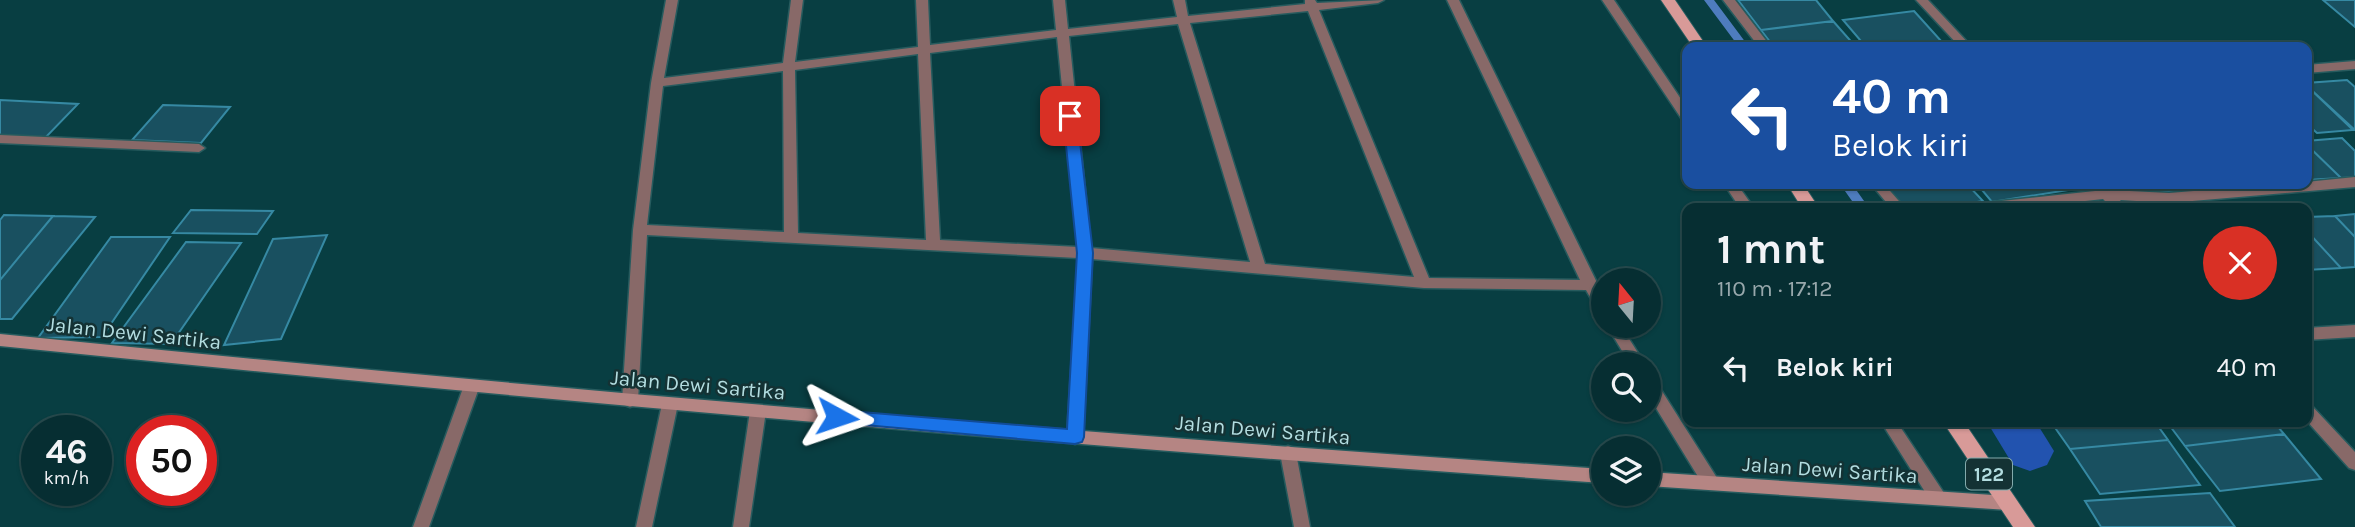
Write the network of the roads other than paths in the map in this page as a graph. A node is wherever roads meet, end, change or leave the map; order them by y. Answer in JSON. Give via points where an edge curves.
{"nodes":[{"id":1,"x":672,"y":0,"type":"edge"},
{"id":2,"x":797,"y":0,"type":"edge"},
{"id":3,"x":922,"y":0,"type":"edge"},
{"id":4,"x":1059,"y":0,"type":"edge"},
{"id":5,"x":1179,"y":0,"type":"edge"},
{"id":6,"x":1378,"y":0,"type":"edge"},
{"id":7,"x":1453,"y":0,"type":"edge"},
{"id":8,"x":1463,"y":0,"type":"edge"},
{"id":9,"x":1608,"y":0,"type":"edge"},
{"id":10,"x":1668,"y":0,"type":"edge"},
{"id":11,"x":1729,"y":0,"type":"edge"},
{"id":12,"x":1922,"y":0,"type":"edge"},
{"id":13,"x":1311,"y":4,"type":"edge"},
{"id":14,"x":1183,"y":21,"type":"junction"},
{"id":15,"x":1061,"y":33,"type":"junction"},
{"id":16,"x":1697,"y":42,"type":"edge"},
{"id":17,"x":1761,"y":42,"type":"edge"},
{"id":18,"x":1961,"y":42,"type":"edge"},
{"id":19,"x":923,"y":50,"type":"junction"},
{"id":20,"x":789,"y":65,"type":"junction"},
{"id":21,"x":2355,"y":65,"type":"edge"},
{"id":22,"x":2312,"y":69,"type":"edge"},
{"id":23,"x":657,"y":83,"type":"junction"},
{"id":24,"x":1682,"y":104,"type":"edge"},
{"id":25,"x":0,"y":139,"type":"edge"},
{"id":26,"x":199,"y":148,"type":"dead end"},
{"id":27,"x":2355,"y":182,"type":"edge"},
{"id":28,"x":2312,"y":186,"type":"edge"},
{"id":29,"x":1881,"y":189,"type":"edge"},
{"id":30,"x":2101,"y":189,"type":"edge"},
{"id":31,"x":2274,"y":189,"type":"edge"},
{"id":32,"x":2169,"y":198,"type":"junction"},
{"id":33,"x":1894,"y":203,"type":"edge"},
{"id":34,"x":2014,"y":203,"type":"edge"},
{"id":35,"x":2115,"y":203,"type":"edge"},
{"id":36,"x":2158,"y":203,"type":"edge"},
{"id":37,"x":640,"y":230,"type":"junction"},
{"id":38,"x":791,"y":236,"type":"junction"},
{"id":39,"x":933,"y":244,"type":"junction"},
{"id":40,"x":1085,"y":253,"type":"junction"},
{"id":41,"x":1259,"y":268,"type":"junction"},
{"id":42,"x":1424,"y":283,"type":"junction"},
{"id":43,"x":1590,"y":285,"type":"joint"},
{"id":44,"x":2355,"y":331,"type":"edge"},
{"id":45,"x":2312,"y":334,"type":"edge"},
{"id":46,"x":0,"y":340,"type":"edge"},
{"id":47,"x":471,"y":388,"type":"junction"},
{"id":48,"x":630,"y":401,"type":"junction"},
{"id":49,"x":1661,"y":402,"type":"edge"},
{"id":50,"x":670,"y":404,"type":"junction"},
{"id":51,"x":758,"y":411,"type":"junction"},
{"id":52,"x":2312,"y":416,"type":"edge"},
{"id":53,"x":1894,"y":427,"type":"edge"},
{"id":54,"x":1956,"y":427,"type":"edge"},
{"id":55,"x":1075,"y":437,"type":"junction"},
{"id":56,"x":1288,"y":453,"type":"junction"},
{"id":57,"x":2355,"y":463,"type":"edge"},
{"id":58,"x":1591,"y":475,"type":"edge"},
{"id":59,"x":1661,"y":480,"type":"edge"},
{"id":60,"x":1711,"y":483,"type":"junction"},
{"id":61,"x":1938,"y":498,"type":"junction"},
{"id":62,"x":2008,"y":503,"type":"junction"},
{"id":63,"x":421,"y":527,"type":"edge"},
{"id":64,"x":644,"y":527,"type":"edge"},
{"id":65,"x":741,"y":527,"type":"edge"},
{"id":66,"x":1302,"y":527,"type":"edge"},
{"id":67,"x":2025,"y":527,"type":"edge"}],
"edges":[{"from":1,"to":23,"type":"street"},
{"from":2,"to":20,"type":"street"},
{"from":3,"to":19,"type":"street"},
{"from":4,"to":15,"type":"street"},
{"from":5,"to":14,"type":"street"},
{"from":6,"to":13,"type":"street"},
{"from":7,"to":8,"type":"street"},
{"from":7,"to":43,"type":"street"},
{"from":9,"to":24,"type":"street"},
{"from":10,"to":16,"type":"main road"},
{"from":11,"to":17,"type":"street"},
{"from":12,"to":18,"type":"street"},
{"from":13,"to":14,"type":"street"},
{"from":13,"to":42,"type":"street"},
{"from":14,"to":15,"type":"street"},
{"from":14,"to":41,"type":"street"},
{"from":15,"to":19,"type":"street"},
{"from":15,"to":40,"type":"street"},
{"from":19,"to":20,"type":"street"},
{"from":19,"to":39,"type":"street"},
{"from":20,"to":23,"type":"street"},
{"from":20,"to":38,"type":"street"},
{"from":21,"to":22,"type":"street"},
{"from":23,"to":37,"type":"street"},
{"from":25,"to":26,"type":"street"},
{"from":27,"to":28,"type":"street"},
{"from":29,"to":33,"type":"street"},
{"from":30,"to":32,"type":"street"},
{"from":30,"to":34,"type":"street"},
{"from":30,"to":35,"type":"street"},
{"from":31,"to":32,"type":"street"},
{"from":32,"to":36,"type":"street"},
{"from":37,"to":38,"type":"street"},
{"from":37,"to":48,"type":"street"},
{"from":38,"to":39,"type":"street"},
{"from":39,"to":40,"type":"street"},
{"from":40,"to":41,"type":"street"},
{"from":40,"to":55,"type":"street"},
{"from":41,"to":42,"type":"street"},
{"from":42,"to":43,"type":"street"},
{"from":44,"to":45,"type":"street"},
{"from":46,"to":47,"type":"main road","name":"Jalan Dewi Sartika"},
{"from":47,"to":48,"type":"main road","name":"Jalan Dewi Sartika"},
{"from":47,"to":63,"type":"street"},
{"from":48,"to":50,"type":"main road","name":"Jalan Dewi Sartika"},
{"from":49,"to":60,"type":"street"},
{"from":50,"to":51,"type":"main road","name":"Jalan Dewi Sartika"},
{"from":50,"to":64,"type":"street"},
{"from":51,"to":55,"type":"main road","name":"Jalan Dewi Sartika"},
{"from":51,"to":65,"type":"street"},
{"from":52,"to":57,"type":"street"},
{"from":53,"to":61,"type":"street"},
{"from":54,"to":62,"type":"main road","number":"122"},
{"from":55,"to":56,"type":"main road","name":"Jalan Dewi Sartika"},
{"from":56,"to":58,"type":"main road","name":"Jalan Dewi Sartika"},
{"from":56,"to":66,"type":"street"},
{"from":59,"to":60,"type":"main road","name":"Jalan Dewi Sartika"},
{"from":60,"to":61,"type":"main road","name":"Jalan Dewi Sartika"},
{"from":61,"to":62,"type":"main road","name":"Jalan Dewi Sartika"},
{"from":62,"to":67,"type":"main road","number":"122"}]}
